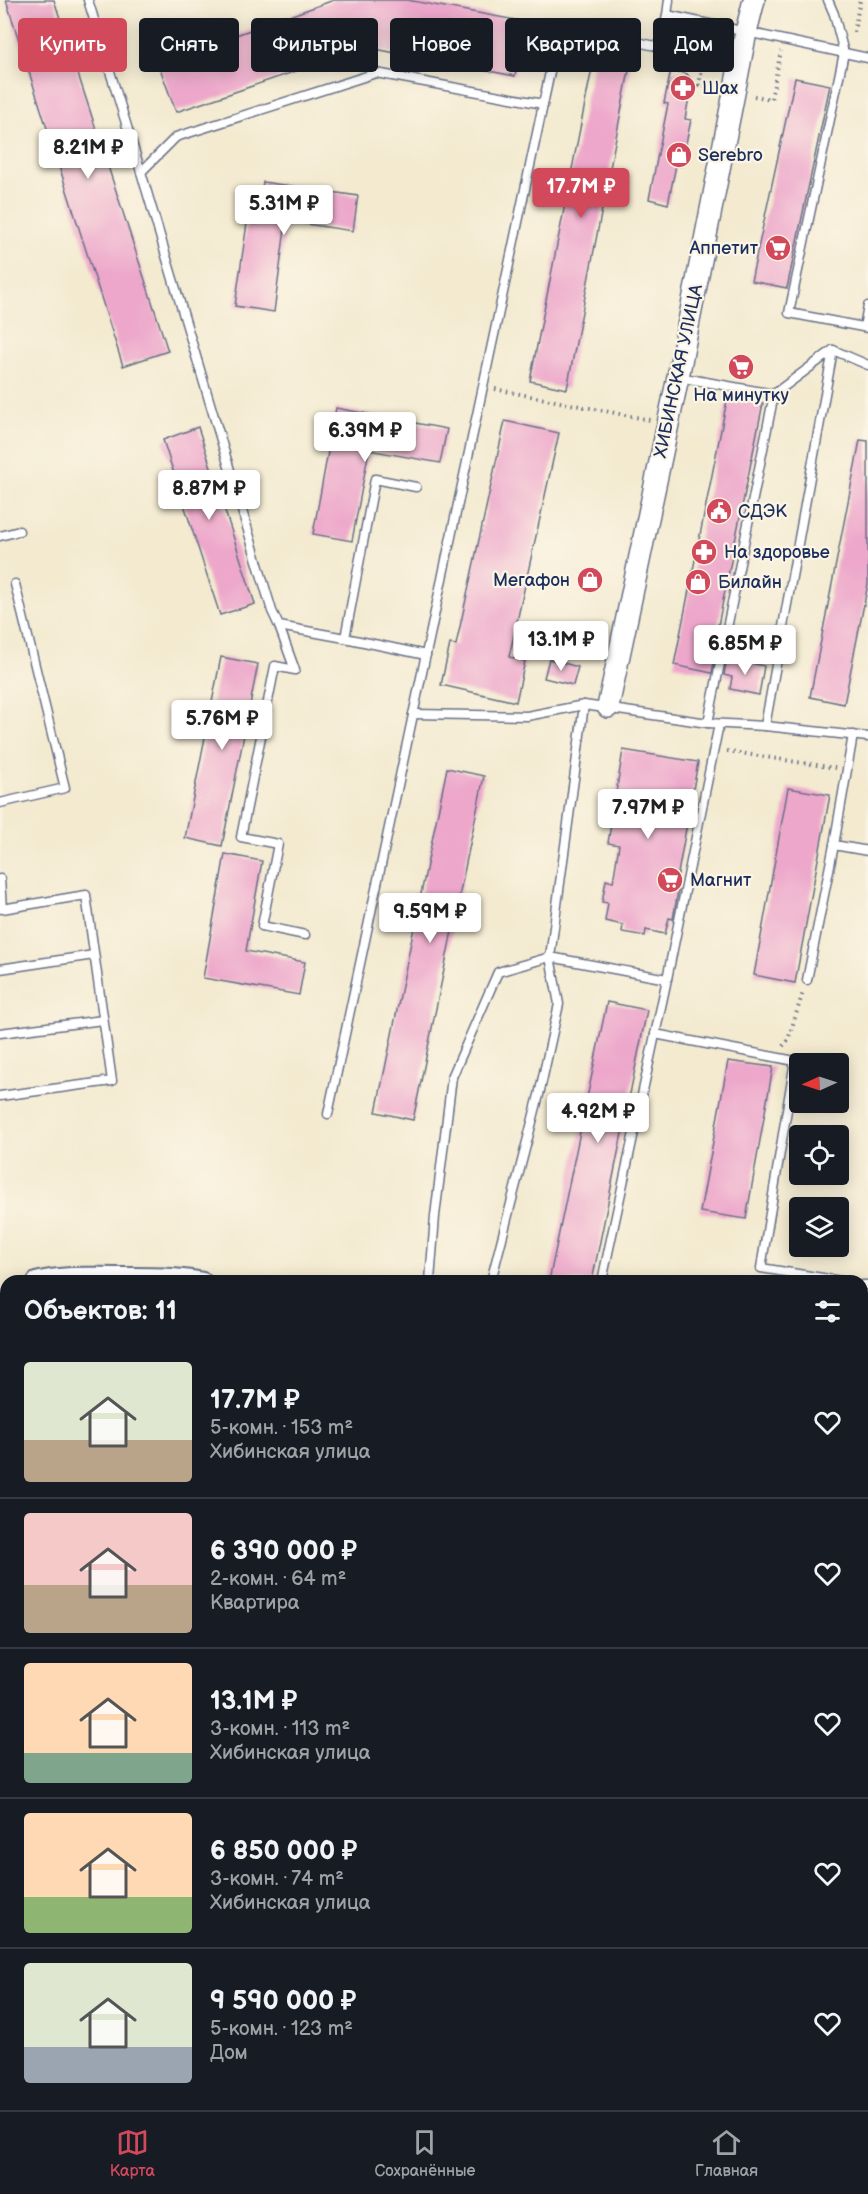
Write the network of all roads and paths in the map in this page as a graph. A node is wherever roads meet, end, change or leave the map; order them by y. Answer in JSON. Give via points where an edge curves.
{"nodes":[{"id":1,"x":87,"y":0,"type":"edge"},
{"id":2,"x":669,"y":0,"type":"edge"},
{"id":3,"x":754,"y":0,"type":"edge"},
{"id":4,"x":828,"y":0,"type":"edge"},
{"id":5,"x":860,"y":0,"type":"edge"},
{"id":6,"x":667,"y":15,"type":"junction"},
{"id":7,"x":746,"y":32,"type":"junction"},
{"id":8,"x":847,"y":53,"type":"junction"},
{"id":9,"x":868,"y":58,"type":"edge"},
{"id":10,"x":543,"y":104,"type":"junction"},
{"id":11,"x":141,"y":172,"type":"junction"},
{"id":12,"x":868,"y":306,"type":"edge"},
{"id":13,"x":866,"y":327,"type":"edge"},
{"id":14,"x":833,"y":350,"type":"junction"},
{"id":15,"x":868,"y":365,"type":"edge"},
{"id":16,"x":678,"y":377,"type":"junction"},
{"id":17,"x":483,"y":387,"type":"junction"},
{"id":18,"x":774,"y":393,"type":"junction"},
{"id":19,"x":668,"y":424,"type":"junction"},
{"id":20,"x":416,"y":487,"type":"dead end"},
{"id":21,"x":19,"y":531,"type":"dead end"},
{"id":22,"x":0,"y":536,"type":"edge"},
{"id":23,"x":15,"y":584,"type":"dead end"},
{"id":24,"x":279,"y":626,"type":"junction"},
{"id":25,"x":345,"y":638,"type":"junction"},
{"id":26,"x":426,"y":655,"type":"junction"},
{"id":27,"x":584,"y":705,"type":"junction"},
{"id":28,"x":608,"y":707,"type":"junction"},
{"id":29,"x":413,"y":714,"type":"junction"},
{"id":30,"x":708,"y":723,"type":"junction"},
{"id":31,"x":719,"y":724,"type":"junction"},
{"id":32,"x":765,"y":726,"type":"junction"},
{"id":33,"x":853,"y":735,"type":"junction"},
{"id":34,"x":868,"y":737,"type":"edge"},
{"id":35,"x":714,"y":749,"type":"junction"},
{"id":36,"x":847,"y":770,"type":"junction"},
{"id":37,"x":0,"y":803,"type":"edge"},
{"id":38,"x":834,"y":845,"type":"junction"},
{"id":39,"x":868,"y":850,"type":"edge"},
{"id":40,"x":0,"y":879,"type":"edge"},
{"id":41,"x":1,"y":909,"type":"edge"},
{"id":42,"x":305,"y":935,"type":"dead end"},
{"id":43,"x":94,"y":955,"type":"junction"},
{"id":44,"x":550,"y":957,"type":"junction"},
{"id":45,"x":0,"y":969,"type":"edge"},
{"id":46,"x":667,"y":979,"type":"junction"},
{"id":47,"x":807,"y":980,"type":"joint"},
{"id":48,"x":104,"y":1020,"type":"junction"},
{"id":49,"x":0,"y":1033,"type":"edge"},
{"id":50,"x":655,"y":1035,"type":"junction"},
{"id":51,"x":772,"y":1058,"type":"junction"},
{"id":52,"x":0,"y":1096,"type":"edge"},
{"id":53,"x":328,"y":1114,"type":"dead end"},
{"id":54,"x":430,"y":1275,"type":"edge"},
{"id":55,"x":493,"y":1275,"type":"edge"},
{"id":56,"x":603,"y":1275,"type":"edge"},
{"id":57,"x":804,"y":1275,"type":"edge"}],
"edges":[{"from":1,"to":11,"type":"lane"},
{"from":2,"to":6,"type":"lane"},
{"from":3,"to":7,"type":"street","name":"ХИБИНСКАЯ УЛИЦА"},
{"from":4,"to":8,"type":"lane"},
{"from":5,"to":8,"type":"path"},
{"from":6,"to":7,"type":"lane"},
{"from":6,"to":10,"type":"lane","via":[[660,47],[560,25]]},
{"from":7,"to":8,"type":"lane"},
{"from":7,"to":16,"type":"street","name":"ХИБИНСКАЯ УЛИЦА"},
{"from":8,"to":9,"type":"lane"},
{"from":8,"to":13,"type":"lane","via":[[789,313]]},
{"from":10,"to":11,"type":"lane","via":[[376,73],[176,137]]},
{"from":10,"to":17,"type":"lane"},
{"from":11,"to":24,"type":"lane"},
{"from":12,"to":13,"type":"lane"},
{"from":14,"to":15,"type":"lane"},
{"from":14,"to":18,"type":"lane"},
{"from":14,"to":32,"type":"lane"},
{"from":16,"to":18,"type":"lane"},
{"from":16,"to":19,"type":"street","name":"ХИБИНСКАЯ УЛИЦА"},
{"from":17,"to":19,"type":"path"},
{"from":17,"to":26,"type":"lane"},
{"from":18,"to":30,"type":"lane"},
{"from":19,"to":28,"type":"street","name":"ХИБИНСКАЯ УЛИЦА"},
{"from":20,"to":25,"type":"lane","via":[[375,479]]},
{"from":21,"to":22,"type":"lane"},
{"from":23,"to":37,"type":"lane","via":[[65,788]]},
{"from":24,"to":25,"type":"lane"},
{"from":24,"to":42,"type":"lane","via":[[295,670],[275,666],[241,837],[278,844],[262,926]]},
{"from":25,"to":26,"type":"lane"},
{"from":26,"to":29,"type":"lane"},
{"from":27,"to":28,"type":"lane"},
{"from":27,"to":29,"type":"lane","via":[[527,716]]},
{"from":27,"to":44,"type":"lane"},
{"from":28,"to":30,"type":"lane"},
{"from":29,"to":53,"type":"lane"},
{"from":30,"to":31,"type":"lane"},
{"from":31,"to":32,"type":"lane"},
{"from":31,"to":35,"type":"lane"},
{"from":32,"to":33,"type":"lane"},
{"from":33,"to":34,"type":"lane"},
{"from":33,"to":36,"type":"lane"},
{"from":35,"to":36,"type":"path"},
{"from":35,"to":46,"type":"lane"},
{"from":36,"to":38,"type":"lane"},
{"from":38,"to":39,"type":"lane"},
{"from":38,"to":47,"type":"lane"},
{"from":40,"to":41,"type":"lane"},
{"from":41,"to":43,"type":"lane","via":[[86,895]]},
{"from":43,"to":45,"type":"lane"},
{"from":43,"to":48,"type":"lane"},
{"from":44,"to":46,"type":"lane"},
{"from":44,"to":54,"type":"lane","via":[[498,972],[452,1077]]},
{"from":44,"to":55,"type":"lane","via":[[559,1004]]},
{"from":46,"to":50,"type":"lane"},
{"from":47,"to":51,"type":"path","via":[[788,1040]]},
{"from":48,"to":49,"type":"lane"},
{"from":48,"to":52,"type":"lane","via":[[112,1081]]},
{"from":50,"to":51,"type":"lane"},
{"from":50,"to":56,"type":"lane"},
{"from":51,"to":57,"type":"lane","via":[[795,1061],[761,1268]]}]}
